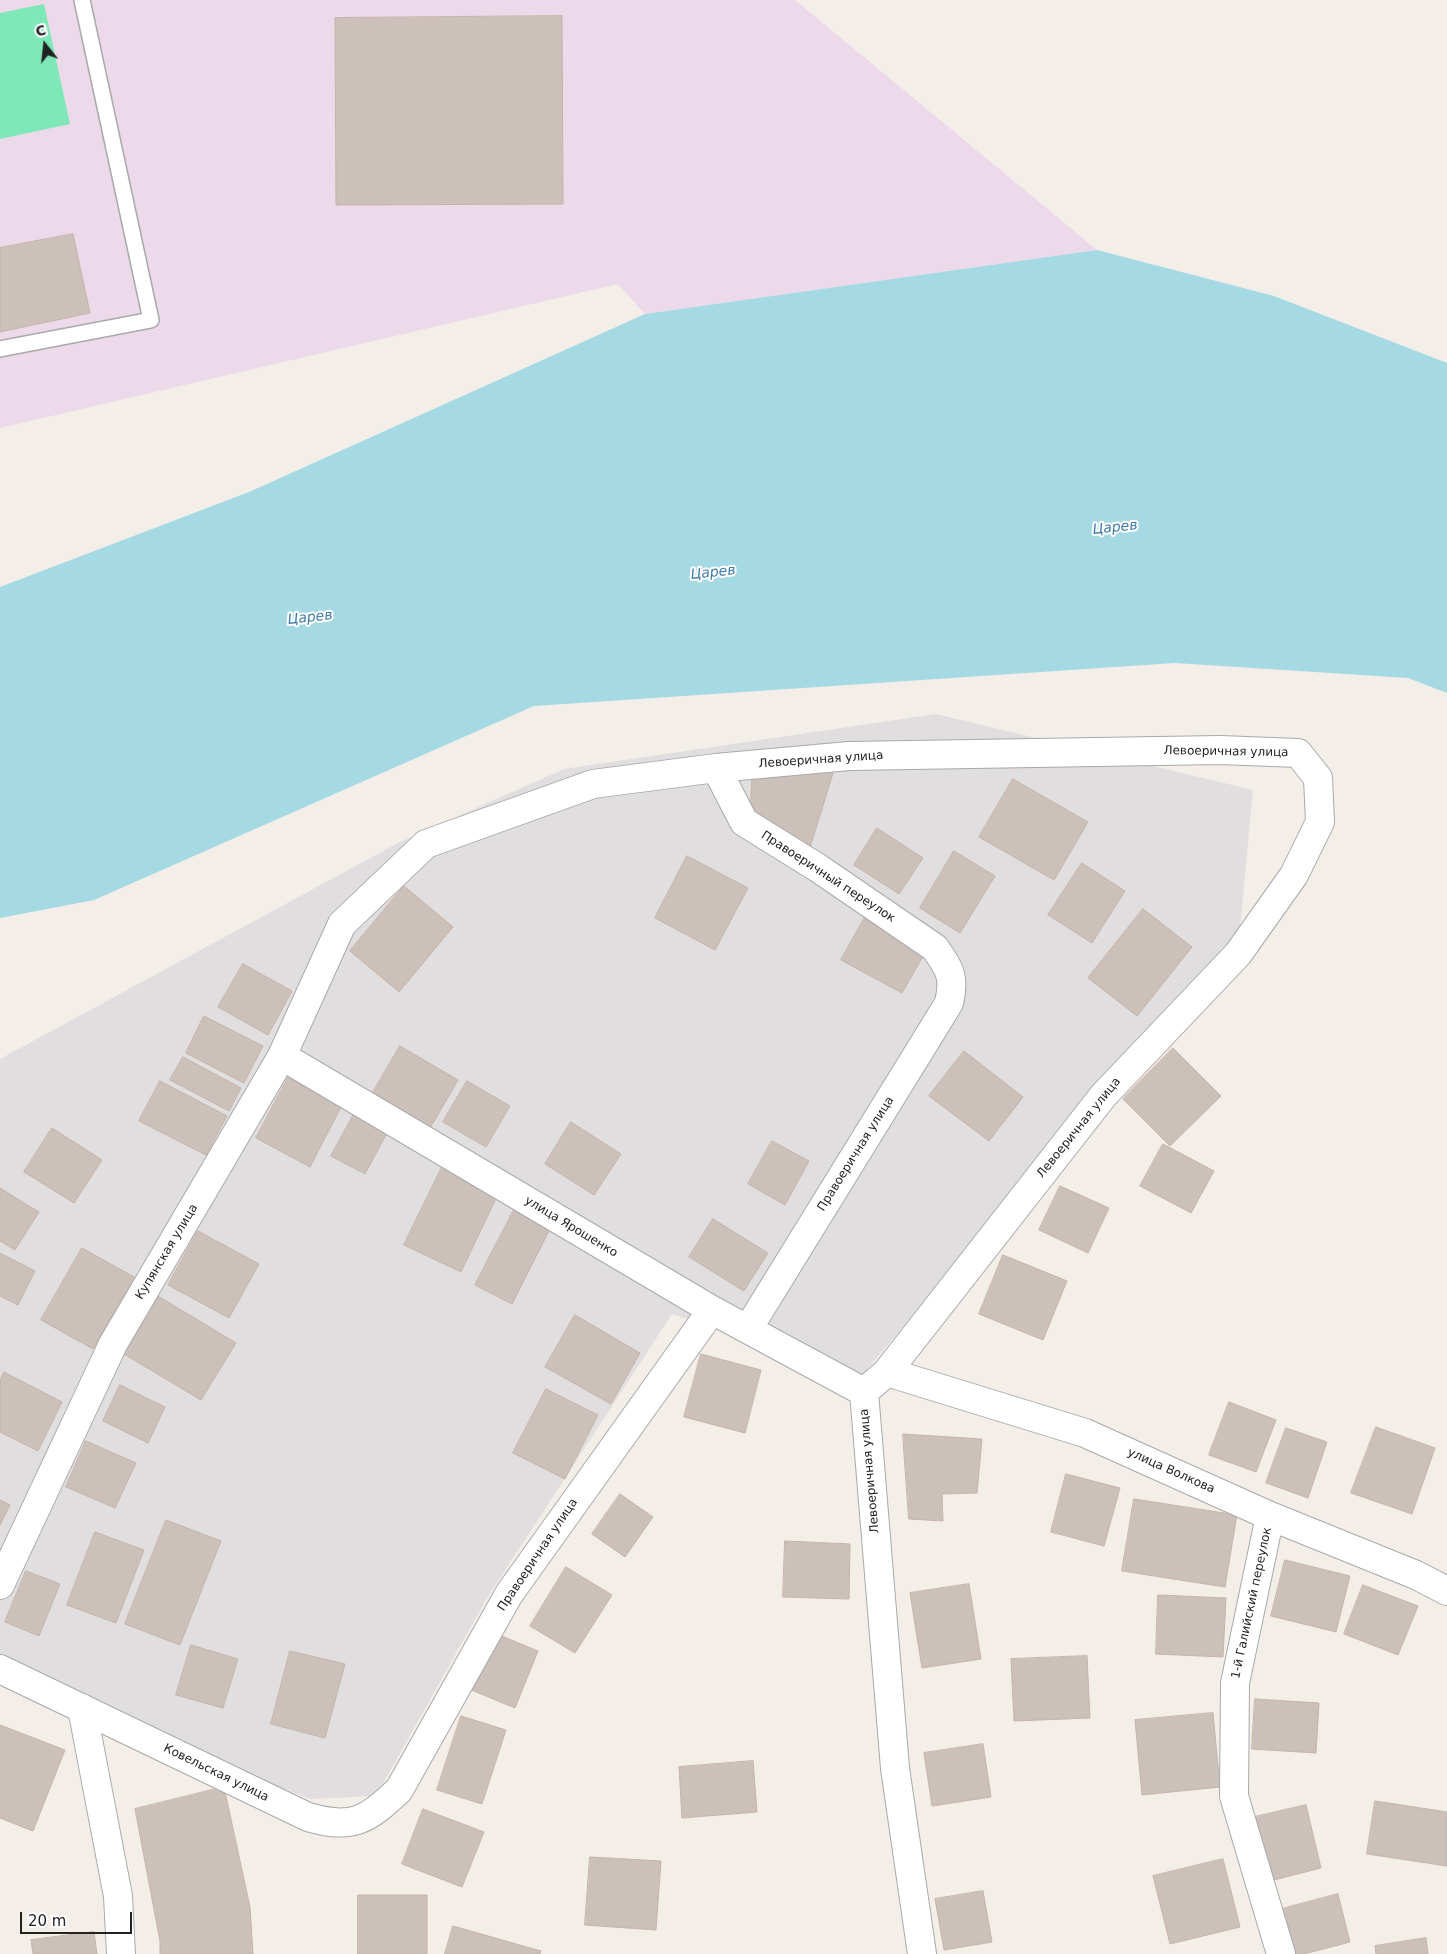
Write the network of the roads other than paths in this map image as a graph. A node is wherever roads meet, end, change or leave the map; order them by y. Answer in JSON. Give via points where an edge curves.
{"nodes":[{"id":1,"x":82,"y":0,"type":"edge"},
{"id":2,"x":0,"y":349,"type":"edge"},
{"id":3,"x":716,"y":768,"type":"junction"},
{"id":4,"x":342,"y":924,"type":"joint"},
{"id":5,"x":952,"y":975,"type":"joint"},
{"id":6,"x":282,"y":1056,"type":"junction"},
{"id":7,"x":712,"y":1310,"type":"junction"},
{"id":8,"x":748,"y":1330,"type":"junction"},
{"id":9,"x":888,"y":1372,"type":"junction"},
{"id":10,"x":864,"y":1392,"type":"junction"},
{"id":11,"x":1270,"y":1516,"type":"junction"},
{"id":12,"x":3,"y":1572,"type":"edge"},
{"id":13,"x":1447,"y":1591,"type":"edge"},
{"id":14,"x":0,"y":1669,"type":"edge"},
{"id":15,"x":82,"y":1708,"type":"junction"},
{"id":16,"x":353,"y":1822,"type":"joint"},
{"id":17,"x":121,"y":1954,"type":"edge"},
{"id":18,"x":922,"y":1954,"type":"edge"},
{"id":19,"x":1281,"y":1954,"type":"edge"}],
"edges":[{"from":1,"to":2,"type":"lane","via":[[151,320]]},
{"from":3,"to":4,"type":"street","name":"Левоеричная улица","via":[[593,784],[426,844]]},
{"from":3,"to":5,"type":"street","name":"Правоеричный переулок","via":[[744,822],[935,948]]},
{"from":3,"to":9,"type":"street","name":"Левоеричная улица","via":[[849,756],[1220,750],[1298,754],[1318,778],[1320,822],[1294,875],[1238,954],[1103,1096]]},
{"from":4,"to":6,"type":"street","name":"Купянская улица"},
{"from":5,"to":8,"type":"street","name":"Правоеричная улица","via":[[949,1003]]},
{"from":6,"to":7,"type":"street","name":"улица Ярошенко"},
{"from":6,"to":12,"type":"street","name":"Купянская улица","via":[[113,1344]]},
{"from":7,"to":8,"type":"street","name":"улица Ярошенко"},
{"from":7,"to":16,"type":"street","name":"Правоеричная улица","via":[[509,1594],[399,1790],[380,1808]]},
{"from":8,"to":10,"type":"street","name":"улица Ярошенко"},
{"from":9,"to":10,"type":"street","name":"Левоеричная улица"},
{"from":9,"to":11,"type":"street","name":"улица Волкова","via":[[1085,1433]]},
{"from":10,"to":18,"type":"street","name":"Левоеричная улица","via":[[895,1768]]},
{"from":11,"to":13,"type":"street","name":"улица Волкова"},
{"from":11,"to":19,"type":"street","name":"1-й Галийский переулок","via":[[1235,1683],[1234,1796]]},
{"from":14,"to":15,"type":"street","name":"Ковельская улица"},
{"from":15,"to":16,"type":"street","name":"Ковельская улица","via":[[308,1817],[330,1823]]},
{"from":15,"to":17,"type":"street","via":[[118,1896]]}]}
